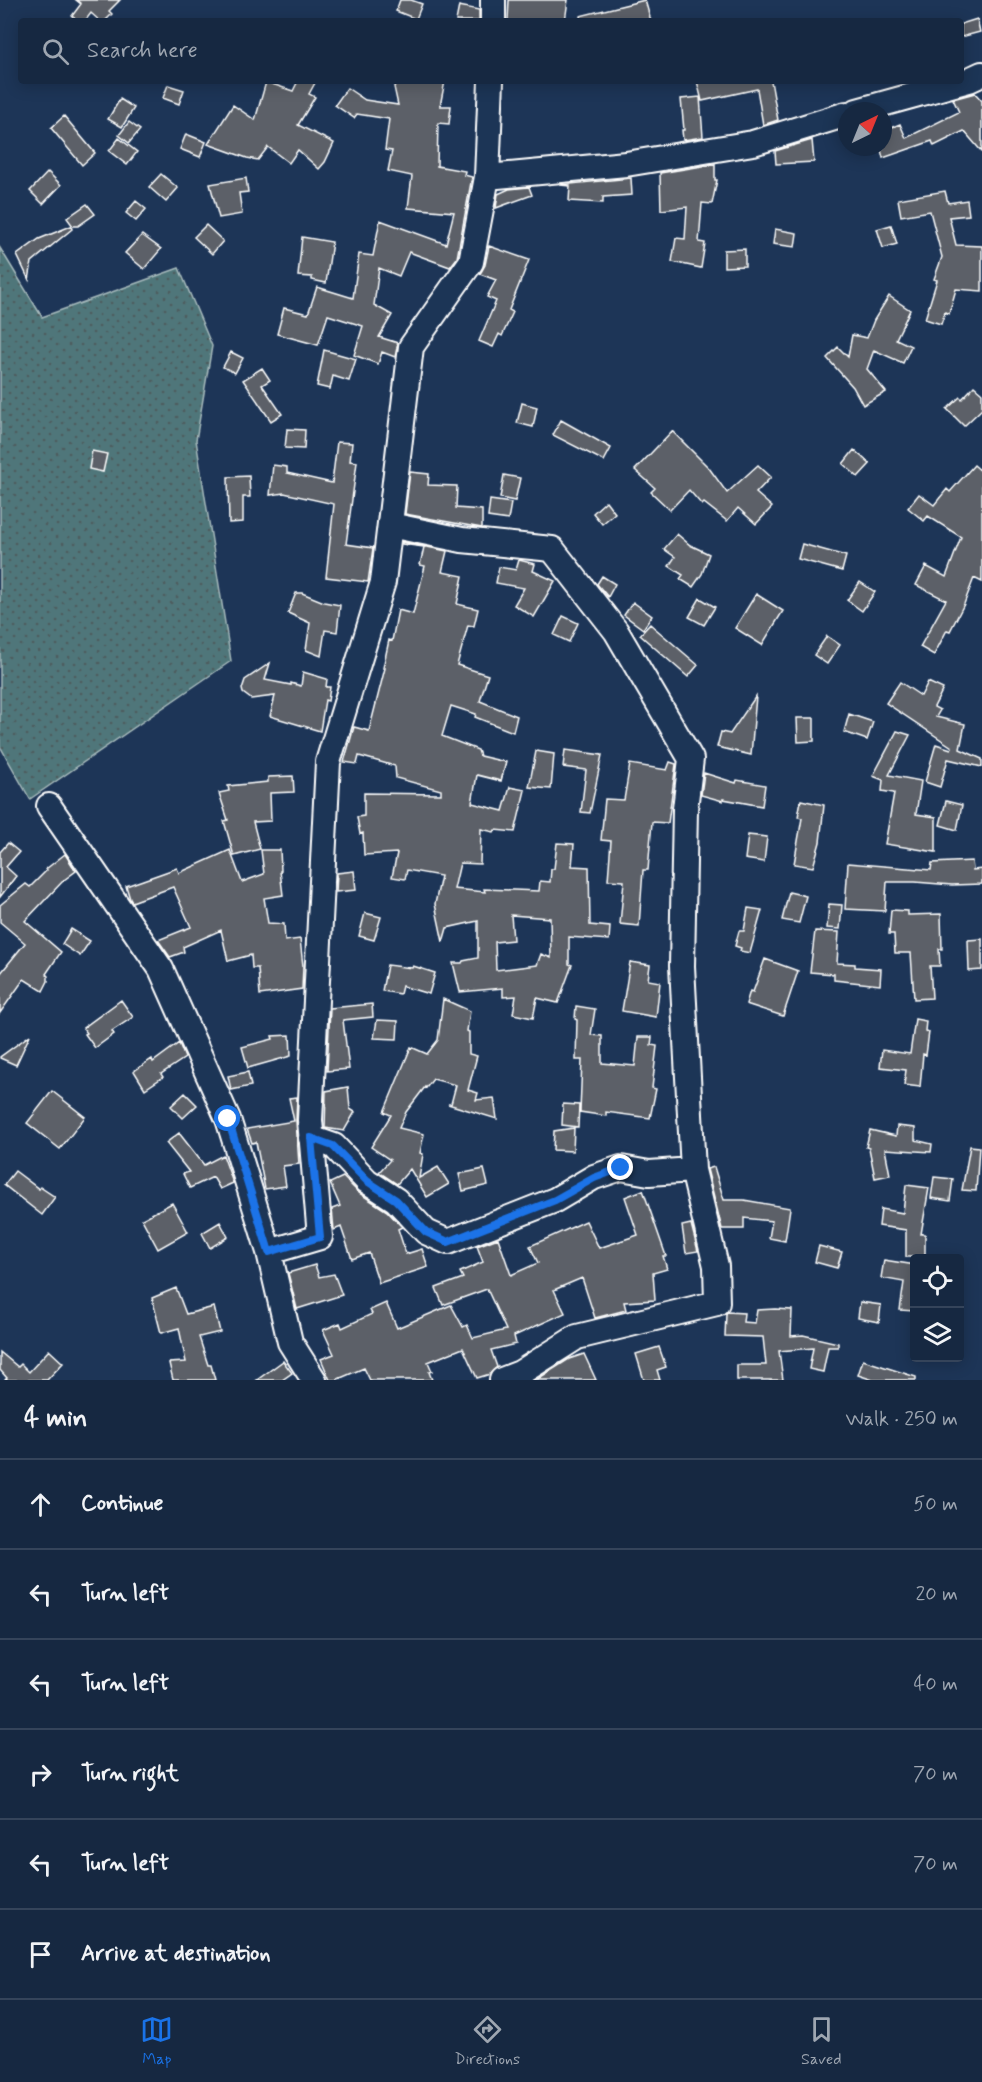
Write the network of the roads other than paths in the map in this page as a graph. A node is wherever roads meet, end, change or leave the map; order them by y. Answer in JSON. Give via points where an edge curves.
{"nodes":[{"id":1,"x":493,"y":0,"type":"edge"},
{"id":2,"x":493,"y":18,"type":"edge"},
{"id":3,"x":982,"y":74,"type":"edge"},
{"id":4,"x":964,"y":81,"type":"edge"},
{"id":5,"x":491,"y":84,"type":"edge"},
{"id":6,"x":955,"y":84,"type":"edge"},
{"id":7,"x":890,"y":102,"type":"edge"},
{"id":8,"x":838,"y":117,"type":"edge"},
{"id":9,"x":488,"y":177,"type":"junction"},
{"id":10,"x":390,"y":525,"type":"junction"},
{"id":11,"x":49,"y":806,"type":"dead end"},
{"id":12,"x":311,"y":1138,"type":"junction"},
{"id":13,"x":693,"y":1170,"type":"junction"},
{"id":14,"x":269,"y":1252,"type":"junction"},
{"id":15,"x":314,"y":1380,"type":"edge"},
{"id":16,"x":502,"y":1380,"type":"edge"}],
"edges":[{"from":1,"to":2,"type":"street"},
{"from":3,"to":4,"type":"street"},
{"from":5,"to":9,"type":"street"},
{"from":6,"to":7,"type":"street"},
{"from":8,"to":9,"type":"street","via":[[753,143],[626,164]]},
{"from":9,"to":10,"type":"street","via":[[471,262],[411,347]]},
{"from":10,"to":12,"type":"street","via":[[383,582],[328,762]]},
{"from":10,"to":13,"type":"street","via":[[462,540],[552,549],[616,631],[691,759],[685,808],[682,966]]},
{"from":11,"to":14,"type":"street","via":[[161,969],[228,1119]]},
{"from":12,"to":13,"type":"street","via":[[333,1146],[367,1181],[396,1200],[426,1232],[448,1242],[555,1200],[621,1168],[649,1173]]},
{"from":12,"to":14,"type":"street","via":[[320,1237]]},
{"from":13,"to":16,"type":"street","via":[[716,1266],[717,1303],[577,1337]]},
{"from":14,"to":15,"type":"street","via":[[290,1342]]}]}
